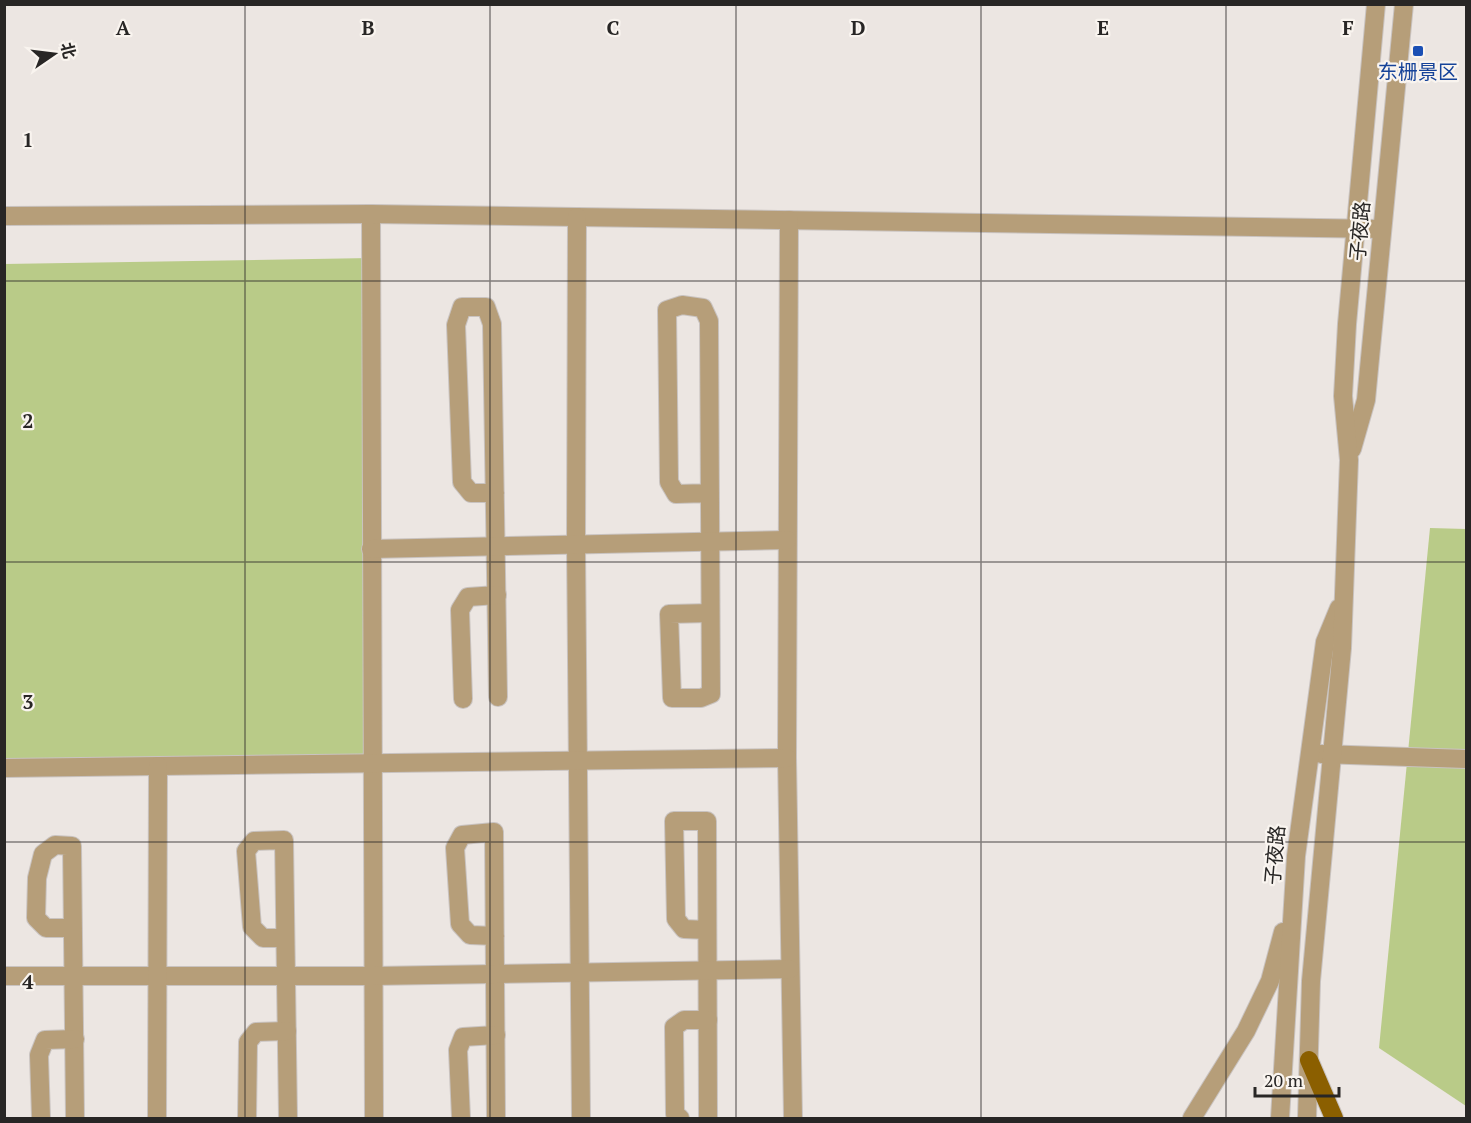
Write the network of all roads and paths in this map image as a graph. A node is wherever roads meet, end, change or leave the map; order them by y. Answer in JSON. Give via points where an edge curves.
{"nodes":[{"id":1,"x":1376,"y":4,"type":"edge"},
{"id":2,"x":1404,"y":4,"type":"edge"},
{"id":3,"x":371,"y":214,"type":"junction"},
{"id":4,"x":4,"y":216,"type":"edge"},
{"id":5,"x":577,"y":217,"type":"junction"},
{"id":6,"x":789,"y":220,"type":"junction"},
{"id":7,"x":1356,"y":229,"type":"junction"},
{"id":8,"x":1382,"y":229,"type":"junction"},
{"id":9,"x":1349,"y":460,"type":"junction"},
{"id":10,"x":710,"y":493,"type":"junction"},
{"id":11,"x":495,"y":494,"type":"junction"},
{"id":12,"x":787,"y":540,"type":"junction"},
{"id":13,"x":710,"y":541,"type":"junction"},
{"id":14,"x":576,"y":545,"type":"junction"},
{"id":15,"x":496,"y":546,"type":"junction"},
{"id":16,"x":371,"y":549,"type":"junction"},
{"id":17,"x":497,"y":595,"type":"junction"},
{"id":18,"x":1342,"y":600,"type":"junction"},
{"id":19,"x":710,"y":613,"type":"junction"},
{"id":20,"x":498,"y":697,"type":"dead end"},
{"id":21,"x":463,"y":699,"type":"dead end"},
{"id":22,"x":1309,"y":754,"type":"junction"},
{"id":23,"x":1332,"y":754,"type":"junction"},
{"id":24,"x":787,"y":758,"type":"junction"},
{"id":25,"x":1467,"y":759,"type":"edge"},
{"id":26,"x":578,"y":761,"type":"junction"},
{"id":27,"x":372,"y":762,"type":"junction"},
{"id":28,"x":158,"y":766,"type":"junction"},
{"id":29,"x":4,"y":768,"type":"edge"},
{"id":30,"x":1296,"y":856,"type":"junction"},
{"id":31,"x":73,"y":928,"type":"dead end"},
{"id":32,"x":708,"y":930,"type":"junction"},
{"id":33,"x":495,"y":936,"type":"junction"},
{"id":34,"x":285,"y":938,"type":"junction"},
{"id":35,"x":790,"y":969,"type":"junction"},
{"id":36,"x":707,"y":970,"type":"junction"},
{"id":37,"x":580,"y":972,"type":"junction"},
{"id":38,"x":496,"y":974,"type":"junction"},
{"id":39,"x":4,"y":976,"type":"edge"},
{"id":40,"x":74,"y":976,"type":"junction"},
{"id":41,"x":157,"y":976,"type":"junction"},
{"id":42,"x":286,"y":976,"type":"junction"},
{"id":43,"x":373,"y":976,"type":"junction"},
{"id":44,"x":708,"y":1020,"type":"junction"},
{"id":45,"x":286,"y":1031,"type":"junction"},
{"id":46,"x":496,"y":1035,"type":"junction"},
{"id":47,"x":75,"y":1039,"type":"junction"},
{"id":48,"x":1309,"y":1060,"type":"junction"},
{"id":49,"x":41,"y":1119,"type":"edge"},
{"id":50,"x":75,"y":1119,"type":"edge"},
{"id":51,"x":157,"y":1119,"type":"edge"},
{"id":52,"x":247,"y":1119,"type":"edge"},
{"id":53,"x":288,"y":1119,"type":"edge"},
{"id":54,"x":374,"y":1119,"type":"edge"},
{"id":55,"x":461,"y":1119,"type":"edge"},
{"id":56,"x":496,"y":1119,"type":"edge"},
{"id":57,"x":581,"y":1119,"type":"edge"},
{"id":58,"x":680,"y":1119,"type":"edge"},
{"id":59,"x":708,"y":1119,"type":"edge"},
{"id":60,"x":793,"y":1119,"type":"edge"},
{"id":61,"x":1192,"y":1119,"type":"edge"},
{"id":62,"x":1280,"y":1119,"type":"edge"},
{"id":63,"x":1307,"y":1119,"type":"edge"},
{"id":64,"x":1334,"y":1119,"type":"edge"}],
"edges":[{"from":1,"to":7,"type":"street","name":"子夜路"},
{"from":2,"to":8,"type":"street","name":"子夜路"},
{"from":3,"to":4,"type":"street"},
{"from":3,"to":5,"type":"street"},
{"from":3,"to":16,"type":"street"},
{"from":5,"to":6,"type":"street"},
{"from":5,"to":14,"type":"street"},
{"from":6,"to":7,"type":"street"},
{"from":6,"to":12,"type":"street"},
{"from":7,"to":8,"type":"street"},
{"from":7,"to":9,"type":"street","name":"子夜路","via":[[1343,396]]},
{"from":8,"to":9,"type":"street","name":"子夜路","via":[[1366,400]]},
{"from":9,"to":18,"type":"street","name":"子夜路"},
{"from":10,"to":10,"type":"street","via":[[676,494],[669,482],[667,310],[682,305],[703,308],[709,321]]},
{"from":10,"to":13,"type":"street"},
{"from":11,"to":11,"type":"street","via":[[471,493],[462,482],[456,325],[462,307],[486,307],[492,324]]},
{"from":11,"to":15,"type":"street"},
{"from":12,"to":13,"type":"street"},
{"from":12,"to":24,"type":"street"},
{"from":13,"to":14,"type":"street"},
{"from":13,"to":19,"type":"street"},
{"from":14,"to":15,"type":"street"},
{"from":14,"to":26,"type":"street"},
{"from":15,"to":16,"type":"street"},
{"from":15,"to":17,"type":"street"},
{"from":16,"to":27,"type":"street"},
{"from":17,"to":20,"type":"street"},
{"from":17,"to":21,"type":"street","via":[[468,597],[460,610]]},
{"from":18,"to":22,"type":"street","name":"子夜路","via":[[1325,642]]},
{"from":18,"to":23,"type":"street","name":"子夜路","via":[[1342,648]]},
{"from":19,"to":19,"type":"street","via":[[711,694],[672,698],[669,614]]},
{"from":22,"to":23,"type":"street"},
{"from":22,"to":30,"type":"street","name":"子夜路"},
{"from":23,"to":25,"type":"street"},
{"from":23,"to":48,"type":"street","name":"子夜路","via":[[1311,981]]},
{"from":24,"to":26,"type":"street"},
{"from":24,"to":35,"type":"street"},
{"from":26,"to":27,"type":"street"},
{"from":26,"to":37,"type":"street"},
{"from":27,"to":28,"type":"street"},
{"from":27,"to":43,"type":"street"},
{"from":28,"to":29,"type":"street"},
{"from":28,"to":41,"type":"street"},
{"from":30,"to":61,"type":"street","via":[[1286,922],[1270,981],[1246,1031]]},
{"from":30,"to":62,"type":"street","name":"子夜路"},
{"from":31,"to":40,"type":"street"},
{"from":32,"to":32,"type":"street","via":[[684,929],[676,919],[674,821],[707,821]]},
{"from":32,"to":36,"type":"street"},
{"from":33,"to":33,"type":"street","via":[[470,935],[460,924],[455,848],[462,835],[494,832]]},
{"from":33,"to":38,"type":"street"},
{"from":34,"to":34,"type":"street","via":[[263,938],[252,927],[246,851],[254,841],[284,840]]},
{"from":34,"to":42,"type":"street"},
{"from":35,"to":36,"type":"street"},
{"from":35,"to":60,"type":"street"},
{"from":36,"to":37,"type":"street"},
{"from":36,"to":44,"type":"street"},
{"from":37,"to":38,"type":"street"},
{"from":37,"to":57,"type":"street"},
{"from":38,"to":43,"type":"street"},
{"from":38,"to":46,"type":"street"},
{"from":39,"to":40,"type":"street"},
{"from":40,"to":41,"type":"street"},
{"from":40,"to":47,"type":"street"},
{"from":41,"to":42,"type":"street"},
{"from":41,"to":51,"type":"street"},
{"from":42,"to":43,"type":"street"},
{"from":42,"to":45,"type":"street"},
{"from":43,"to":54,"type":"street"},
{"from":44,"to":58,"type":"street","via":[[684,1020],[674,1027],[675,1114]]},
{"from":44,"to":59,"type":"street"},
{"from":45,"to":52,"type":"street","via":[[256,1032],[248,1042]]},
{"from":45,"to":53,"type":"street"},
{"from":46,"to":55,"type":"street","via":[[463,1037],[458,1050]]},
{"from":46,"to":56,"type":"street"},
{"from":47,"to":49,"type":"street","via":[[45,1040],[39,1055]]},
{"from":47,"to":50,"type":"street"},
{"from":48,"to":63,"type":"street","name":"子夜路"},
{"from":48,"to":64,"type":"main road"}]}
